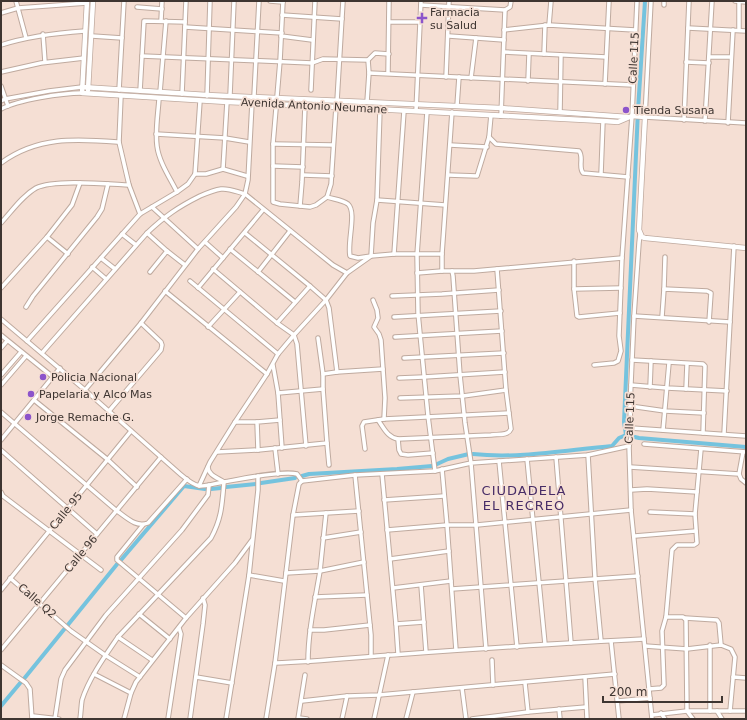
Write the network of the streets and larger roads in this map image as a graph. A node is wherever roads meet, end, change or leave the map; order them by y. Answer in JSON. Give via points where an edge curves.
{"nodes":[{"id":1,"x":16,"y":1,"type":"edge"},
{"id":2,"x":93,"y":1,"type":"edge"},
{"id":3,"x":124,"y":1,"type":"edge"},
{"id":4,"x":162,"y":1,"type":"edge"},
{"id":5,"x":186,"y":1,"type":"edge"},
{"id":6,"x":210,"y":1,"type":"edge"},
{"id":7,"x":234,"y":1,"type":"edge"},
{"id":8,"x":259,"y":1,"type":"edge"},
{"id":9,"x":270,"y":1,"type":"edge"},
{"id":10,"x":283,"y":1,"type":"edge"},
{"id":11,"x":315,"y":1,"type":"edge"},
{"id":12,"x":343,"y":1,"type":"edge"},
{"id":13,"x":389,"y":1,"type":"edge"},
{"id":14,"x":449,"y":1,"type":"edge"},
{"id":15,"x":511,"y":1,"type":"edge"},
{"id":16,"x":551,"y":1,"type":"edge"},
{"id":17,"x":609,"y":1,"type":"edge"},
{"id":18,"x":637,"y":1,"type":"edge"},
{"id":19,"x":651,"y":1,"type":"edge"},
{"id":20,"x":689,"y":1,"type":"edge"},
{"id":21,"x":712,"y":1,"type":"edge"},
{"id":22,"x":735,"y":1,"type":"edge"},
{"id":23,"x":739,"y":1,"type":"edge"},
{"id":24,"x":87,"y":2,"type":"edge"},
{"id":25,"x":746,"y":2,"type":"edge"},
{"id":26,"x":421,"y":3,"type":"edge"},
{"id":27,"x":449,"y":7,"type":"junction"},
{"id":28,"x":18,"y":8,"type":"junction"},
{"id":29,"x":137,"y":8,"type":"dead end"},
{"id":30,"x":162,"y":9,"type":"junction"},
{"id":31,"x":505,"y":10,"type":"junction"},
{"id":32,"x":1,"y":14,"type":"edge"},
{"id":33,"x":282,"y":15,"type":"junction"},
{"id":34,"x":314,"y":16,"type":"junction"},
{"id":35,"x":342,"y":19,"type":"junction"},
{"id":36,"x":164,"y":21,"type":"junction"},
{"id":37,"x":389,"y":22,"type":"junction"},
{"id":38,"x":420,"y":22,"type":"junction"},
{"id":39,"x":185,"y":24,"type":"junction"},
{"id":40,"x":547,"y":25,"type":"junction"},
{"id":41,"x":210,"y":28,"type":"junction"},
{"id":42,"x":608,"y":28,"type":"junction"},
{"id":43,"x":688,"y":28,"type":"junction"},
{"id":44,"x":710,"y":29,"type":"junction"},
{"id":45,"x":85,"y":30,"type":"junction"},
{"id":46,"x":233,"y":30,"type":"junction"},
{"id":47,"x":258,"y":30,"type":"junction"},
{"id":48,"x":504,"y":30,"type":"junction"},
{"id":49,"x":635,"y":30,"type":"junction"},
{"id":50,"x":733,"y":30,"type":"junction"},
{"id":51,"x":739,"y":30,"type":"junction"},
{"id":52,"x":746,"y":31,"type":"edge"},
{"id":53,"x":43,"y":34,"type":"junction"},
{"id":54,"x":282,"y":35,"type":"junction"},
{"id":55,"x":92,"y":36,"type":"junction"},
{"id":56,"x":448,"y":36,"type":"junction"},
{"id":57,"x":26,"y":38,"type":"junction"},
{"id":58,"x":122,"y":38,"type":"junction"},
{"id":59,"x":476,"y":38,"type":"junction"},
{"id":60,"x":312,"y":40,"type":"junction"},
{"id":61,"x":504,"y":40,"type":"junction"},
{"id":62,"x":1,"y":45,"type":"edge"},
{"id":63,"x":504,"y":52,"type":"junction"},
{"id":64,"x":389,"y":54,"type":"junction"},
{"id":65,"x":529,"y":54,"type":"junction"},
{"id":66,"x":544,"y":54,"type":"junction"},
{"id":67,"x":562,"y":55,"type":"junction"},
{"id":68,"x":142,"y":56,"type":"junction"},
{"id":69,"x":163,"y":57,"type":"junction"},
{"id":70,"x":183,"y":57,"type":"junction"},
{"id":71,"x":606,"y":57,"type":"junction"},
{"id":72,"x":709,"y":57,"type":"junction"},
{"id":73,"x":731,"y":57,"type":"junction"},
{"id":74,"x":84,"y":58,"type":"junction"},
{"id":75,"x":209,"y":58,"type":"junction"},
{"id":76,"x":232,"y":59,"type":"junction"},
{"id":77,"x":340,"y":59,"type":"junction"},
{"id":78,"x":368,"y":60,"type":"junction"},
{"id":79,"x":256,"y":61,"type":"junction"},
{"id":80,"x":280,"y":61,"type":"junction"},
{"id":81,"x":45,"y":62,"type":"junction"},
{"id":82,"x":686,"y":62,"type":"junction"},
{"id":83,"x":312,"y":63,"type":"junction"},
{"id":84,"x":709,"y":63,"type":"junction"},
{"id":85,"x":1,"y":72,"type":"edge"},
{"id":86,"x":370,"y":73,"type":"junction"},
{"id":87,"x":388,"y":73,"type":"junction"},
{"id":88,"x":418,"y":75,"type":"junction"},
{"id":89,"x":446,"y":76,"type":"junction"},
{"id":90,"x":459,"y":77,"type":"junction"},
{"id":91,"x":471,"y":78,"type":"junction"},
{"id":92,"x":502,"y":80,"type":"junction"},
{"id":93,"x":528,"y":81,"type":"junction"},
{"id":94,"x":560,"y":82,"type":"junction"},
{"id":95,"x":605,"y":84,"type":"junction"},
{"id":96,"x":633,"y":85,"type":"junction"},
{"id":97,"x":1,"y":86,"type":"edge"},
{"id":98,"x":86,"y":90,"type":"junction"},
{"id":99,"x":119,"y":90,"type":"junction"},
{"id":100,"x":311,"y":90,"type":"dead end"},
{"id":101,"x":140,"y":91,"type":"junction"},
{"id":102,"x":160,"y":92,"type":"junction"},
{"id":103,"x":82,"y":93,"type":"joint"},
{"id":104,"x":182,"y":94,"type":"junction"},
{"id":105,"x":207,"y":95,"type":"junction"},
{"id":106,"x":230,"y":95,"type":"junction"},
{"id":107,"x":121,"y":96,"type":"junction"},
{"id":108,"x":254,"y":96,"type":"junction"},
{"id":109,"x":278,"y":98,"type":"junction"},
{"id":110,"x":5,"y":99,"type":"junction"},
{"id":111,"x":159,"y":99,"type":"junction"},
{"id":112,"x":200,"y":100,"type":"junction"},
{"id":113,"x":1,"y":101,"type":"edge"},
{"id":114,"x":207,"y":101,"type":"junction"},
{"id":115,"x":337,"y":101,"type":"junction"},
{"id":116,"x":227,"y":102,"type":"junction"},
{"id":117,"x":367,"y":102,"type":"junction"},
{"id":118,"x":252,"y":103,"type":"junction"},
{"id":119,"x":277,"y":104,"type":"junction"},
{"id":120,"x":416,"y":104,"type":"junction"},
{"id":121,"x":8,"y":106,"type":"junction"},
{"id":122,"x":305,"y":106,"type":"junction"},
{"id":123,"x":457,"y":106,"type":"junction"},
{"id":124,"x":336,"y":107,"type":"junction"},
{"id":125,"x":501,"y":108,"type":"junction"},
{"id":126,"x":380,"y":109,"type":"junction"},
{"id":127,"x":1,"y":110,"type":"edge"},
{"id":128,"x":404,"y":111,"type":"junction"},
{"id":129,"x":416,"y":111,"type":"junction"},
{"id":130,"x":428,"y":112,"type":"junction"},
{"id":131,"x":452,"y":112,"type":"junction"},
{"id":132,"x":560,"y":112,"type":"junction"},
{"id":133,"x":491,"y":115,"type":"junction"},
{"id":134,"x":501,"y":116,"type":"junction"},
{"id":135,"x":631,"y":116,"type":"junction"},
{"id":136,"x":644,"y":117,"type":"junction"},
{"id":137,"x":684,"y":120,"type":"junction"},
{"id":138,"x":603,"y":121,"type":"junction"},
{"id":139,"x":706,"y":121,"type":"junction"},
{"id":140,"x":728,"y":122,"type":"junction"},
{"id":141,"x":746,"y":124,"type":"edge"},
{"id":142,"x":156,"y":134,"type":"junction"},
{"id":143,"x":198,"y":137,"type":"junction"},
{"id":144,"x":225,"y":138,"type":"junction"},
{"id":145,"x":489,"y":138,"type":"junction"},
{"id":146,"x":119,"y":142,"type":"junction"},
{"id":147,"x":249,"y":142,"type":"junction"},
{"id":148,"x":273,"y":144,"type":"junction"},
{"id":149,"x":303,"y":145,"type":"junction"},
{"id":150,"x":333,"y":145,"type":"junction"},
{"id":151,"x":450,"y":145,"type":"junction"},
{"id":152,"x":487,"y":147,"type":"junction"},
{"id":153,"x":1,"y":162,"type":"edge"},
{"id":154,"x":273,"y":166,"type":"junction"},
{"id":155,"x":303,"y":168,"type":"junction"},
{"id":156,"x":224,"y":169,"type":"junction"},
{"id":157,"x":195,"y":174,"type":"junction"},
{"id":158,"x":601,"y":174,"type":"junction"},
{"id":159,"x":303,"y":175,"type":"junction"},
{"id":160,"x":448,"y":175,"type":"junction"},
{"id":161,"x":247,"y":176,"type":"junction"},
{"id":162,"x":332,"y":176,"type":"junction"},
{"id":163,"x":628,"y":177,"type":"junction"},
{"id":164,"x":80,"y":183,"type":"junction"},
{"id":165,"x":108,"y":184,"type":"junction"},
{"id":166,"x":129,"y":185,"type":"junction"},
{"id":167,"x":177,"y":192,"type":"junction"},
{"id":168,"x":245,"y":194,"type":"junction"},
{"id":169,"x":327,"y":197,"type":"junction"},
{"id":170,"x":377,"y":200,"type":"junction"},
{"id":171,"x":399,"y":202,"type":"junction"},
{"id":172,"x":421,"y":204,"type":"junction"},
{"id":173,"x":446,"y":205,"type":"junction"},
{"id":174,"x":300,"y":206,"type":"junction"},
{"id":175,"x":152,"y":207,"type":"junction"},
{"id":176,"x":263,"y":210,"type":"junction"},
{"id":177,"x":140,"y":214,"type":"junction"},
{"id":178,"x":164,"y":217,"type":"junction"},
{"id":179,"x":1,"y":223,"type":"edge"},
{"id":180,"x":290,"y":231,"type":"junction"},
{"id":181,"x":146,"y":233,"type":"junction"},
{"id":182,"x":244,"y":233,"type":"junction"},
{"id":183,"x":122,"y":234,"type":"junction"},
{"id":184,"x":640,"y":234,"type":"junction"},
{"id":185,"x":46,"y":237,"type":"junction"},
{"id":186,"x":205,"y":242,"type":"junction"},
{"id":187,"x":136,"y":245,"type":"junction"},
{"id":188,"x":734,"y":246,"type":"junction"},
{"id":189,"x":746,"y":248,"type":"edge"},
{"id":190,"x":198,"y":249,"type":"junction"},
{"id":191,"x":230,"y":249,"type":"junction"},
{"id":192,"x":168,"y":251,"type":"junction"},
{"id":193,"x":68,"y":254,"type":"junction"},
{"id":194,"x":394,"y":254,"type":"junction"},
{"id":195,"x":442,"y":254,"type":"junction"},
{"id":196,"x":272,"y":255,"type":"junction"},
{"id":197,"x":417,"y":255,"type":"junction"},
{"id":198,"x":371,"y":256,"type":"junction"},
{"id":199,"x":666,"y":257,"type":"dead end"},
{"id":200,"x":101,"y":258,"type":"junction"},
{"id":201,"x":223,"y":258,"type":"junction"},
{"id":202,"x":622,"y":258,"type":"junction"},
{"id":203,"x":574,"y":261,"type":"junction"},
{"id":204,"x":185,"y":265,"type":"junction"},
{"id":205,"x":92,"y":267,"type":"junction"},
{"id":206,"x":115,"y":269,"type":"junction"},
{"id":207,"x":213,"y":269,"type":"junction"},
{"id":208,"x":497,"y":269,"type":"junction"},
{"id":209,"x":442,"y":271,"type":"junction"},
{"id":210,"x":452,"y":271,"type":"junction"},
{"id":211,"x":150,"y":272,"type":"dead end"},
{"id":212,"x":258,"y":272,"type":"junction"},
{"id":213,"x":347,"y":273,"type":"junction"},
{"id":214,"x":417,"y":273,"type":"junction"},
{"id":215,"x":106,"y":279,"type":"junction"},
{"id":216,"x":190,"y":281,"type":"dead end"},
{"id":217,"x":310,"y":286,"type":"junction"},
{"id":218,"x":1,"y":288,"type":"edge"},
{"id":219,"x":198,"y":288,"type":"junction"},
{"id":220,"x":621,"y":288,"type":"junction"},
{"id":221,"x":574,"y":289,"type":"junction"},
{"id":222,"x":664,"y":289,"type":"junction"},
{"id":223,"x":499,"y":290,"type":"junction"},
{"id":224,"x":165,"y":291,"type":"junction"},
{"id":225,"x":240,"y":292,"type":"junction"},
{"id":226,"x":455,"y":294,"type":"junction"},
{"id":227,"x":418,"y":295,"type":"junction"},
{"id":228,"x":392,"y":296,"type":"dead end"},
{"id":229,"x":326,"y":300,"type":"junction"},
{"id":230,"x":373,"y":300,"type":"dead end"},
{"id":231,"x":295,"y":302,"type":"junction"},
{"id":232,"x":26,"y":307,"type":"dead end"},
{"id":233,"x":224,"y":309,"type":"junction"},
{"id":234,"x":501,"y":311,"type":"junction"},
{"id":235,"x":620,"y":313,"type":"junction"},
{"id":236,"x":456,"y":314,"type":"junction"},
{"id":237,"x":418,"y":316,"type":"junction"},
{"id":238,"x":634,"y":316,"type":"junction"},
{"id":239,"x":394,"y":317,"type":"dead end"},
{"id":240,"x":662,"y":317,"type":"junction"},
{"id":241,"x":1,"y":319,"type":"edge"},
{"id":242,"x":709,"y":322,"type":"junction"},
{"id":243,"x":730,"y":322,"type":"junction"},
{"id":244,"x":141,"y":323,"type":"junction"},
{"id":245,"x":277,"y":323,"type":"junction"},
{"id":246,"x":208,"y":327,"type":"junction"},
{"id":247,"x":502,"y":331,"type":"junction"},
{"id":248,"x":457,"y":334,"type":"junction"},
{"id":249,"x":1,"y":335,"type":"edge"},
{"id":250,"x":294,"y":335,"type":"junction"},
{"id":251,"x":420,"y":336,"type":"junction"},
{"id":252,"x":395,"y":337,"type":"dead end"},
{"id":253,"x":318,"y":338,"type":"dead end"},
{"id":254,"x":7,"y":341,"type":"junction"},
{"id":255,"x":27,"y":341,"type":"junction"},
{"id":256,"x":1,"y":348,"type":"edge"},
{"id":257,"x":21,"y":352,"type":"junction"},
{"id":258,"x":504,"y":352,"type":"junction"},
{"id":259,"x":42,"y":353,"type":"junction"},
{"id":260,"x":278,"y":354,"type":"junction"},
{"id":261,"x":459,"y":354,"type":"junction"},
{"id":262,"x":26,"y":356,"type":"junction"},
{"id":263,"x":422,"y":357,"type":"junction"},
{"id":264,"x":404,"y":358,"type":"dead end"},
{"id":265,"x":632,"y":360,"type":"junction"},
{"id":266,"x":650,"y":361,"type":"junction"},
{"id":267,"x":669,"y":363,"type":"junction"},
{"id":268,"x":687,"y":364,"type":"junction"},
{"id":269,"x":273,"y":365,"type":"junction"},
{"id":270,"x":594,"y":365,"type":"dead end"},
{"id":271,"x":60,"y":368,"type":"junction"},
{"id":272,"x":383,"y":369,"type":"junction"},
{"id":273,"x":337,"y":372,"type":"junction"},
{"id":274,"x":505,"y":372,"type":"junction"},
{"id":275,"x":267,"y":374,"type":"junction"},
{"id":276,"x":323,"y":374,"type":"junction"},
{"id":277,"x":1,"y":375,"type":"edge"},
{"id":278,"x":460,"y":375,"type":"junction"},
{"id":279,"x":53,"y":377,"type":"junction"},
{"id":280,"x":424,"y":377,"type":"junction"},
{"id":281,"x":400,"y":378,"type":"dead end"},
{"id":282,"x":1,"y":385,"type":"edge"},
{"id":283,"x":631,"y":385,"type":"junction"},
{"id":284,"x":650,"y":387,"type":"junction"},
{"id":285,"x":667,"y":388,"type":"junction"},
{"id":286,"x":323,"y":389,"type":"junction"},
{"id":287,"x":686,"y":389,"type":"junction"},
{"id":288,"x":85,"y":390,"type":"junction"},
{"id":289,"x":301,"y":390,"type":"junction"},
{"id":290,"x":506,"y":390,"type":"junction"},
{"id":291,"x":705,"y":390,"type":"junction"},
{"id":292,"x":727,"y":391,"type":"junction"},
{"id":293,"x":278,"y":393,"type":"junction"},
{"id":294,"x":462,"y":396,"type":"junction"},
{"id":295,"x":426,"y":397,"type":"junction"},
{"id":296,"x":400,"y":398,"type":"dead end"},
{"id":297,"x":34,"y":400,"type":"junction"},
{"id":298,"x":630,"y":406,"type":"junction"},
{"id":299,"x":109,"y":411,"type":"junction"},
{"id":300,"x":665,"y":411,"type":"junction"},
{"id":301,"x":1,"y":412,"type":"edge"},
{"id":302,"x":509,"y":413,"type":"junction"},
{"id":303,"x":704,"y":413,"type":"junction"},
{"id":304,"x":464,"y":415,"type":"junction"},
{"id":305,"x":428,"y":416,"type":"junction"},
{"id":306,"x":384,"y":418,"type":"junction"},
{"id":307,"x":280,"y":420,"type":"junction"},
{"id":308,"x":378,"y":420,"type":"junction"},
{"id":309,"x":235,"y":422,"type":"junction"},
{"id":310,"x":257,"y":422,"type":"junction"},
{"id":311,"x":15,"y":423,"type":"junction"},
{"id":312,"x":631,"y":430,"type":"junction"},
{"id":313,"x":663,"y":430,"type":"junction"},
{"id":314,"x":130,"y":431,"type":"junction"},
{"id":315,"x":703,"y":433,"type":"junction"},
{"id":316,"x":724,"y":434,"type":"junction"},
{"id":317,"x":467,"y":435,"type":"junction"},
{"id":318,"x":746,"y":436,"type":"edge"},
{"id":319,"x":431,"y":438,"type":"junction"},
{"id":320,"x":398,"y":439,"type":"junction"},
{"id":321,"x":1,"y":440,"type":"edge"},
{"id":322,"x":327,"y":443,"type":"junction"},
{"id":323,"x":644,"y":444,"type":"dead end"},
{"id":324,"x":306,"y":446,"type":"junction"},
{"id":325,"x":629,"y":446,"type":"junction"},
{"id":326,"x":275,"y":448,"type":"junction"},
{"id":327,"x":282,"y":448,"type":"junction"},
{"id":328,"x":365,"y":449,"type":"dead end"},
{"id":329,"x":701,"y":449,"type":"junction"},
{"id":330,"x":1,"y":450,"type":"edge"},
{"id":331,"x":258,"y":450,"type":"junction"},
{"id":332,"x":217,"y":452,"type":"junction"},
{"id":333,"x":745,"y":452,"type":"edge"},
{"id":334,"x":433,"y":453,"type":"junction"},
{"id":335,"x":588,"y":455,"type":"junction"},
{"id":336,"x":161,"y":457,"type":"junction"},
{"id":337,"x":556,"y":457,"type":"junction"},
{"id":338,"x":527,"y":458,"type":"junction"},
{"id":339,"x":107,"y":459,"type":"junction"},
{"id":340,"x":499,"y":461,"type":"junction"},
{"id":341,"x":471,"y":463,"type":"junction"},
{"id":342,"x":329,"y":465,"type":"dead end"},
{"id":343,"x":208,"y":467,"type":"junction"},
{"id":344,"x":630,"y":467,"type":"junction"},
{"id":345,"x":442,"y":470,"type":"junction"},
{"id":346,"x":435,"y":471,"type":"junction"},
{"id":347,"x":699,"y":471,"type":"junction"},
{"id":348,"x":278,"y":474,"type":"junction"},
{"id":349,"x":382,"y":474,"type":"junction"},
{"id":350,"x":739,"y":474,"type":"junction"},
{"id":351,"x":258,"y":476,"type":"junction"},
{"id":352,"x":356,"y":476,"type":"junction"},
{"id":353,"x":186,"y":479,"type":"junction"},
{"id":354,"x":301,"y":479,"type":"junction"},
{"id":355,"x":224,"y":482,"type":"junction"},
{"id":356,"x":746,"y":483,"type":"edge"},
{"id":357,"x":86,"y":485,"type":"junction"},
{"id":358,"x":209,"y":485,"type":"junction"},
{"id":359,"x":199,"y":486,"type":"junction"},
{"id":360,"x":137,"y":487,"type":"junction"},
{"id":361,"x":631,"y":490,"type":"junction"},
{"id":362,"x":697,"y":492,"type":"junction"},
{"id":363,"x":2,"y":496,"type":"edge"},
{"id":364,"x":444,"y":496,"type":"junction"},
{"id":365,"x":384,"y":500,"type":"junction"},
{"id":366,"x":67,"y":507,"type":"junction"},
{"id":367,"x":359,"y":510,"type":"junction"},
{"id":368,"x":631,"y":510,"type":"junction"},
{"id":369,"x":117,"y":511,"type":"junction"},
{"id":370,"x":650,"y":512,"type":"dead end"},
{"id":371,"x":326,"y":513,"type":"junction"},
{"id":372,"x":592,"y":513,"type":"junction"},
{"id":373,"x":695,"y":514,"type":"junction"},
{"id":374,"x":293,"y":515,"type":"junction"},
{"id":375,"x":561,"y":517,"type":"junction"},
{"id":376,"x":534,"y":519,"type":"junction"},
{"id":377,"x":506,"y":522,"type":"junction"},
{"id":378,"x":143,"y":525,"type":"junction"},
{"id":379,"x":447,"y":525,"type":"junction"},
{"id":380,"x":477,"y":525,"type":"junction"},
{"id":381,"x":387,"y":530,"type":"junction"},
{"id":382,"x":50,"y":531,"type":"junction"},
{"id":383,"x":696,"y":531,"type":"junction"},
{"id":384,"x":361,"y":532,"type":"junction"},
{"id":385,"x":97,"y":534,"type":"junction"},
{"id":386,"x":635,"y":536,"type":"junction"},
{"id":387,"x":323,"y":538,"type":"junction"},
{"id":388,"x":253,"y":539,"type":"junction"},
{"id":389,"x":449,"y":551,"type":"junction"},
{"id":390,"x":80,"y":555,"type":"junction"},
{"id":391,"x":390,"y":559,"type":"junction"},
{"id":392,"x":364,"y":562,"type":"junction"},
{"id":393,"x":101,"y":570,"type":"dead end"},
{"id":394,"x":320,"y":571,"type":"junction"},
{"id":395,"x":286,"y":573,"type":"junction"},
{"id":396,"x":248,"y":575,"type":"junction"},
{"id":397,"x":638,"y":576,"type":"junction"},
{"id":398,"x":10,"y":578,"type":"junction"},
{"id":399,"x":138,"y":578,"type":"junction"},
{"id":400,"x":596,"y":578,"type":"junction"},
{"id":401,"x":566,"y":580,"type":"junction"},
{"id":402,"x":284,"y":581,"type":"junction"},
{"id":403,"x":451,"y":581,"type":"junction"},
{"id":404,"x":540,"y":582,"type":"junction"},
{"id":405,"x":511,"y":584,"type":"junction"},
{"id":406,"x":421,"y":585,"type":"junction"},
{"id":407,"x":482,"y":587,"type":"junction"},
{"id":408,"x":393,"y":588,"type":"junction"},
{"id":409,"x":452,"y":589,"type":"junction"},
{"id":410,"x":1,"y":590,"type":"edge"},
{"id":411,"x":158,"y":595,"type":"junction"},
{"id":412,"x":367,"y":595,"type":"junction"},
{"id":413,"x":315,"y":597,"type":"junction"},
{"id":414,"x":203,"y":598,"type":"junction"},
{"id":415,"x":40,"y":603,"type":"junction"},
{"id":416,"x":139,"y":614,"type":"junction"},
{"id":417,"x":666,"y":617,"type":"junction"},
{"id":418,"x":186,"y":618,"type":"junction"},
{"id":419,"x":685,"y":618,"type":"junction"},
{"id":420,"x":424,"y":622,"type":"junction"},
{"id":421,"x":396,"y":624,"type":"junction"},
{"id":422,"x":370,"y":625,"type":"junction"},
{"id":423,"x":179,"y":628,"type":"junction"},
{"id":424,"x":310,"y":630,"type":"junction"},
{"id":425,"x":118,"y":637,"type":"junction"},
{"id":426,"x":170,"y":639,"type":"junction"},
{"id":427,"x":644,"y":639,"type":"junction"},
{"id":428,"x":87,"y":641,"type":"junction"},
{"id":429,"x":601,"y":641,"type":"junction"},
{"id":430,"x":611,"y":641,"type":"junction"},
{"id":431,"x":571,"y":642,"type":"junction"},
{"id":432,"x":545,"y":644,"type":"junction"},
{"id":433,"x":710,"y":645,"type":"junction"},
{"id":434,"x":722,"y":645,"type":"junction"},
{"id":435,"x":645,"y":646,"type":"junction"},
{"id":436,"x":517,"y":647,"type":"junction"},
{"id":437,"x":662,"y":647,"type":"junction"},
{"id":438,"x":486,"y":648,"type":"junction"},
{"id":439,"x":686,"y":649,"type":"junction"},
{"id":440,"x":1,"y":650,"type":"edge"},
{"id":441,"x":456,"y":650,"type":"junction"},
{"id":442,"x":426,"y":652,"type":"junction"},
{"id":443,"x":398,"y":654,"type":"junction"},
{"id":444,"x":388,"y":655,"type":"junction"},
{"id":445,"x":105,"y":656,"type":"junction"},
{"id":446,"x":371,"y":656,"type":"junction"},
{"id":447,"x":152,"y":660,"type":"junction"},
{"id":448,"x":492,"y":660,"type":"dead end"},
{"id":449,"x":308,"y":662,"type":"junction"},
{"id":450,"x":275,"y":663,"type":"junction"},
{"id":451,"x":1,"y":665,"type":"edge"},
{"id":452,"x":94,"y":674,"type":"junction"},
{"id":453,"x":615,"y":674,"type":"junction"},
{"id":454,"x":305,"y":675,"type":"dead end"},
{"id":455,"x":140,"y":677,"type":"junction"},
{"id":456,"x":196,"y":677,"type":"junction"},
{"id":457,"x":585,"y":677,"type":"junction"},
{"id":458,"x":734,"y":677,"type":"junction"},
{"id":459,"x":746,"y":678,"type":"edge"},
{"id":460,"x":232,"y":683,"type":"junction"},
{"id":461,"x":525,"y":683,"type":"junction"},
{"id":462,"x":493,"y":685,"type":"junction"},
{"id":463,"x":462,"y":688,"type":"junction"},
{"id":464,"x":649,"y":689,"type":"junction"},
{"id":465,"x":412,"y":692,"type":"junction"},
{"id":466,"x":130,"y":693,"type":"junction"},
{"id":467,"x":379,"y":695,"type":"junction"},
{"id":468,"x":347,"y":696,"type":"junction"},
{"id":469,"x":650,"y":698,"type":"junction"},
{"id":470,"x":302,"y":700,"type":"junction"},
{"id":471,"x":618,"y":701,"type":"junction"},
{"id":472,"x":586,"y":707,"type":"junction"},
{"id":473,"x":559,"y":709,"type":"junction"},
{"id":474,"x":687,"y":711,"type":"junction"},
{"id":475,"x":710,"y":711,"type":"junction"},
{"id":476,"x":717,"y":711,"type":"junction"},
{"id":477,"x":730,"y":711,"type":"junction"},
{"id":478,"x":746,"y":711,"type":"edge"},
{"id":479,"x":528,"y":712,"type":"junction"},
{"id":480,"x":661,"y":713,"type":"junction"},
{"id":481,"x":33,"y":717,"type":"edge"},
{"id":482,"x":507,"y":717,"type":"edge"},
{"id":483,"x":652,"y":717,"type":"edge"},
{"id":484,"x":298,"y":718,"type":"edge"},
{"id":485,"x":57,"y":719,"type":"edge"},
{"id":486,"x":80,"y":719,"type":"edge"},
{"id":487,"x":124,"y":719,"type":"edge"},
{"id":488,"x":168,"y":719,"type":"edge"},
{"id":489,"x":190,"y":719,"type":"edge"},
{"id":490,"x":226,"y":719,"type":"edge"},
{"id":491,"x":266,"y":719,"type":"edge"},
{"id":492,"x":307,"y":719,"type":"edge"},
{"id":493,"x":342,"y":719,"type":"edge"},
{"id":494,"x":374,"y":719,"type":"edge"},
{"id":495,"x":406,"y":719,"type":"edge"},
{"id":496,"x":466,"y":719,"type":"edge"},
{"id":497,"x":472,"y":719,"type":"edge"},
{"id":498,"x":560,"y":719,"type":"edge"},
{"id":499,"x":587,"y":719,"type":"edge"},
{"id":500,"x":619,"y":719,"type":"edge"},
{"id":501,"x":664,"y":719,"type":"edge"},
{"id":502,"x":693,"y":719,"type":"edge"},
{"id":503,"x":722,"y":719,"type":"edge"}],
"edges":[{"from":1,"to":28,"type":"street"},
{"from":2,"to":55,"type":"street"},
{"from":3,"to":58,"type":"street"},
{"from":4,"to":30,"type":"street"},
{"from":5,"to":39,"type":"street"},
{"from":6,"to":41,"type":"street"},
{"from":7,"to":46,"type":"street"},
{"from":8,"to":47,"type":"street"},
{"from":9,"to":10,"type":"street"},
{"from":10,"to":33,"type":"street"},
{"from":11,"to":34,"type":"street"},
{"from":12,"to":35,"type":"street"},
{"from":13,"to":37,"type":"street"},
{"from":14,"to":27,"type":"street"},
{"from":15,"to":31,"type":"street","via":[[510,7]]},
{"from":16,"to":40,"type":"street"},
{"from":17,"to":42,"type":"street"},
{"from":18,"to":49,"type":"street","name":"Calle 115"},
{"from":19,"to":136,"type":"street"},
{"from":20,"to":43,"type":"street"},
{"from":21,"to":44,"type":"street"},
{"from":22,"to":23,"type":"street"},
{"from":23,"to":25,"type":"street"},
{"from":23,"to":51,"type":"street"},
{"from":24,"to":28,"type":"street"},
{"from":24,"to":45,"type":"street"},
{"from":26,"to":27,"type":"street"},
{"from":26,"to":38,"type":"street"},
{"from":27,"to":31,"type":"street"},
{"from":27,"to":56,"type":"street"},
{"from":28,"to":32,"type":"street"},
{"from":28,"to":57,"type":"street"},
{"from":29,"to":30,"type":"street"},
{"from":30,"to":36,"type":"street"},
{"from":31,"to":48,"type":"street"},
{"from":33,"to":34,"type":"street"},
{"from":33,"to":54,"type":"street"},
{"from":34,"to":35,"type":"street"},
{"from":34,"to":60,"type":"street"},
{"from":35,"to":77,"type":"street"},
{"from":36,"to":39,"type":"street"},
{"from":36,"to":68,"type":"street","via":[[144,21]]},
{"from":36,"to":69,"type":"street"},
{"from":37,"to":38,"type":"street"},
{"from":37,"to":64,"type":"street"},
{"from":38,"to":88,"type":"street"},
{"from":39,"to":41,"type":"street"},
{"from":39,"to":70,"type":"street"},
{"from":40,"to":42,"type":"street"},
{"from":40,"to":48,"type":"street"},
{"from":40,"to":66,"type":"street"},
{"from":41,"to":46,"type":"street"},
{"from":41,"to":75,"type":"street"},
{"from":42,"to":49,"type":"street"},
{"from":42,"to":71,"type":"street"},
{"from":43,"to":44,"type":"street"},
{"from":43,"to":82,"type":"street"},
{"from":44,"to":50,"type":"street"},
{"from":44,"to":72,"type":"street"},
{"from":45,"to":53,"type":"street"},
{"from":45,"to":74,"type":"street"},
{"from":46,"to":47,"type":"street"},
{"from":46,"to":76,"type":"street"},
{"from":47,"to":54,"type":"street"},
{"from":47,"to":79,"type":"street"},
{"from":48,"to":61,"type":"street"},
{"from":49,"to":96,"type":"street","name":"Calle 115"},
{"from":50,"to":51,"type":"street"},
{"from":50,"to":73,"type":"street"},
{"from":51,"to":52,"type":"street"},
{"from":53,"to":57,"type":"street"},
{"from":53,"to":81,"type":"street"},
{"from":54,"to":60,"type":"street"},
{"from":54,"to":80,"type":"street"},
{"from":55,"to":58,"type":"street"},
{"from":55,"to":98,"type":"street"},
{"from":56,"to":59,"type":"street"},
{"from":56,"to":89,"type":"street"},
{"from":57,"to":62,"type":"street"},
{"from":58,"to":99,"type":"street"},
{"from":59,"to":61,"type":"street"},
{"from":59,"to":91,"type":"street"},
{"from":60,"to":83,"type":"street"},
{"from":61,"to":63,"type":"street"},
{"from":63,"to":65,"type":"street"},
{"from":63,"to":92,"type":"street"},
{"from":64,"to":78,"type":"street","via":[[374,53]]},
{"from":64,"to":87,"type":"street"},
{"from":65,"to":66,"type":"street"},
{"from":65,"to":93,"type":"street"},
{"from":66,"to":67,"type":"street"},
{"from":67,"to":71,"type":"street"},
{"from":67,"to":94,"type":"street"},
{"from":68,"to":69,"type":"street"},
{"from":68,"to":101,"type":"street"},
{"from":69,"to":70,"type":"street"},
{"from":69,"to":102,"type":"street"},
{"from":70,"to":75,"type":"street"},
{"from":70,"to":104,"type":"street"},
{"from":71,"to":95,"type":"street"},
{"from":72,"to":73,"type":"street"},
{"from":72,"to":84,"type":"street"},
{"from":73,"to":140,"type":"street"},
{"from":74,"to":81,"type":"street"},
{"from":74,"to":98,"type":"street"},
{"from":75,"to":76,"type":"street"},
{"from":75,"to":105,"type":"street"},
{"from":76,"to":79,"type":"street"},
{"from":76,"to":106,"type":"street"},
{"from":77,"to":78,"type":"street"},
{"from":77,"to":83,"type":"street","via":[[324,59]]},
{"from":77,"to":115,"type":"street"},
{"from":78,"to":86,"type":"street"},
{"from":79,"to":80,"type":"street"},
{"from":79,"to":108,"type":"street"},
{"from":80,"to":83,"type":"street"},
{"from":80,"to":109,"type":"street"},
{"from":81,"to":85,"type":"street"},
{"from":82,"to":84,"type":"street"},
{"from":82,"to":137,"type":"street"},
{"from":83,"to":100,"type":"street"},
{"from":84,"to":139,"type":"street"},
{"from":86,"to":87,"type":"street"},
{"from":86,"to":117,"type":"street"},
{"from":87,"to":88,"type":"street"},
{"from":88,"to":89,"type":"street"},
{"from":88,"to":120,"type":"street"},
{"from":89,"to":90,"type":"street"},
{"from":90,"to":91,"type":"street"},
{"from":90,"to":123,"type":"street"},
{"from":91,"to":92,"type":"street"},
{"from":92,"to":93,"type":"street"},
{"from":92,"to":125,"type":"street"},
{"from":93,"to":94,"type":"street"},
{"from":94,"to":95,"type":"street"},
{"from":94,"to":132,"type":"street"},
{"from":95,"to":96,"type":"street"},
{"from":96,"to":135,"type":"street","name":"Calle 115"},
{"from":97,"to":110,"type":"street"},
{"from":98,"to":99,"type":"street","name":"Avenida Antonio Neumane"},
{"from":98,"to":103,"type":"street","name":"Avenida Antonio Neumane"},
{"from":98,"to":107,"type":"street","name":"Avenida Antonio Neumane"},
{"from":98,"to":110,"type":"street","name":"Avenida Antonio Neumane","via":[[48,91]]},
{"from":99,"to":101,"type":"street","name":"Avenida Antonio Neumane"},
{"from":101,"to":102,"type":"street","name":"Avenida Antonio Neumane"},
{"from":102,"to":104,"type":"street","name":"Avenida Antonio Neumane"},
{"from":103,"to":121,"type":"street","name":"Avenida Antonio Neumane","via":[[40,98]]},
{"from":104,"to":105,"type":"street","name":"Avenida Antonio Neumane"},
{"from":105,"to":106,"type":"street","name":"Avenida Antonio Neumane"},
{"from":105,"to":114,"type":"street"},
{"from":106,"to":108,"type":"street","name":"Avenida Antonio Neumane"},
{"from":107,"to":111,"type":"street","name":"Avenida Antonio Neumane"},
{"from":107,"to":146,"type":"street"},
{"from":108,"to":109,"type":"street","name":"Avenida Antonio Neumane"},
{"from":109,"to":115,"type":"street","name":"Avenida Antonio Neumane"},
{"from":109,"to":119,"type":"street"},
{"from":110,"to":113,"type":"street","name":"Avenida Antonio Neumane"},
{"from":110,"to":121,"type":"street"},
{"from":111,"to":112,"type":"street","name":"Avenida Antonio Neumane"},
{"from":111,"to":142,"type":"street"},
{"from":112,"to":114,"type":"street","name":"Avenida Antonio Neumane"},
{"from":112,"to":143,"type":"street"},
{"from":114,"to":116,"type":"street","name":"Avenida Antonio Neumane"},
{"from":115,"to":117,"type":"street","name":"Avenida Antonio Neumane"},
{"from":116,"to":118,"type":"street","name":"Avenida Antonio Neumane"},
{"from":116,"to":144,"type":"street"},
{"from":117,"to":120,"type":"street","name":"Avenida Antonio Neumane"},
{"from":118,"to":119,"type":"street","name":"Avenida Antonio Neumane"},
{"from":118,"to":147,"type":"street"},
{"from":119,"to":122,"type":"street","name":"Avenida Antonio Neumane"},
{"from":119,"to":148,"type":"street"},
{"from":120,"to":123,"type":"street","name":"Avenida Antonio Neumane"},
{"from":120,"to":129,"type":"street"},
{"from":121,"to":127,"type":"street","name":"Avenida Antonio Neumane"},
{"from":122,"to":124,"type":"street","name":"Avenida Antonio Neumane"},
{"from":122,"to":149,"type":"street"},
{"from":123,"to":125,"type":"street","name":"Avenida Antonio Neumane"},
{"from":124,"to":126,"type":"street","name":"Avenida Antonio Neumane"},
{"from":124,"to":150,"type":"street"},
{"from":125,"to":132,"type":"street","name":"Avenida Antonio Neumane"},
{"from":125,"to":134,"type":"street"},
{"from":126,"to":128,"type":"street","name":"Avenida Antonio Neumane"},
{"from":126,"to":170,"type":"street"},
{"from":128,"to":129,"type":"street","name":"Avenida Antonio Neumane"},
{"from":128,"to":171,"type":"street"},
{"from":129,"to":130,"type":"street","name":"Avenida Antonio Neumane"},
{"from":130,"to":131,"type":"street","name":"Avenida Antonio Neumane"},
{"from":130,"to":172,"type":"street"},
{"from":131,"to":133,"type":"street","name":"Avenida Antonio Neumane"},
{"from":131,"to":151,"type":"street"},
{"from":132,"to":135,"type":"street","name":"Avenida Antonio Neumane"},
{"from":133,"to":134,"type":"street","name":"Avenida Antonio Neumane"},
{"from":133,"to":145,"type":"street"},
{"from":134,"to":138,"type":"street","name":"Avenida Antonio Neumane"},
{"from":135,"to":136,"type":"street","name":"Avenida Antonio Neumane"},
{"from":135,"to":138,"type":"street","name":"Avenida Antonio Neumane","via":[[618,122]]},
{"from":135,"to":163,"type":"street","name":"Calle 115"},
{"from":136,"to":137,"type":"street","name":"Avenida Antonio Neumane"},
{"from":136,"to":184,"type":"street","name":"Calle 115"},
{"from":137,"to":139,"type":"street","name":"Avenida Antonio Neumane"},
{"from":138,"to":158,"type":"street"},
{"from":139,"to":140,"type":"street","name":"Avenida Antonio Neumane"},
{"from":140,"to":141,"type":"street","name":"Avenida Antonio Neumane"},
{"from":142,"to":143,"type":"street"},
{"from":142,"to":167,"type":"street","via":[[159,156]]},
{"from":143,"to":144,"type":"street"},
{"from":143,"to":157,"type":"street"},
{"from":144,"to":147,"type":"street"},
{"from":144,"to":156,"type":"street"},
{"from":145,"to":152,"type":"street"},
{"from":145,"to":158,"type":"street","via":[[496,144],[579,151],[582,172]]},
{"from":146,"to":153,"type":"street","via":[[52,141],[29,147]]},
{"from":146,"to":166,"type":"street"},
{"from":147,"to":161,"type":"street"},
{"from":148,"to":149,"type":"street"},
{"from":148,"to":154,"type":"street"},
{"from":149,"to":150,"type":"street"},
{"from":149,"to":155,"type":"street"},
{"from":150,"to":162,"type":"street"},
{"from":151,"to":152,"type":"street"},
{"from":151,"to":160,"type":"street"},
{"from":152,"to":160,"type":"street","via":[[477,176]]},
{"from":154,"to":155,"type":"street"},
{"from":154,"to":174,"type":"street","via":[[273,202]]},
{"from":155,"to":159,"type":"street"},
{"from":156,"to":157,"type":"street"},
{"from":156,"to":161,"type":"street"},
{"from":157,"to":167,"type":"street","via":[[188,184]]},
{"from":158,"to":163,"type":"street"},
{"from":159,"to":162,"type":"street"},
{"from":159,"to":174,"type":"street"},
{"from":160,"to":173,"type":"street"},
{"from":161,"to":168,"type":"street"},
{"from":162,"to":169,"type":"street"},
{"from":163,"to":202,"type":"street","name":"Calle 115"},
{"from":164,"to":165,"type":"street"},
{"from":164,"to":179,"type":"street","via":[[49,184],[37,188],[25,196]]},
{"from":164,"to":185,"type":"street","via":[[72,205]]},
{"from":165,"to":166,"type":"street"},
{"from":165,"to":193,"type":"street","via":[[102,209]]},
{"from":166,"to":177,"type":"street"},
{"from":167,"to":175,"type":"street"},
{"from":168,"to":176,"type":"street"},
{"from":168,"to":178,"type":"street","via":[[230,189],[212,191],[180,206]]},
{"from":168,"to":186,"type":"street"},
{"from":169,"to":174,"type":"street","via":[[316,206]]},
{"from":169,"to":198,"type":"street","via":[[346,203],[352,211],[350,256]]},
{"from":170,"to":171,"type":"street"},
{"from":170,"to":198,"type":"street","via":[[372,224]]},
{"from":171,"to":172,"type":"street"},
{"from":171,"to":194,"type":"street"},
{"from":172,"to":173,"type":"street"},
{"from":172,"to":197,"type":"street"},
{"from":173,"to":195,"type":"street"},
{"from":175,"to":177,"type":"street"},
{"from":175,"to":178,"type":"street"},
{"from":176,"to":180,"type":"street"},
{"from":176,"to":182,"type":"street"},
{"from":177,"to":183,"type":"street"},
{"from":178,"to":181,"type":"street"},
{"from":178,"to":190,"type":"street"},
{"from":180,"to":196,"type":"street"},
{"from":180,"to":213,"type":"street"},
{"from":181,"to":187,"type":"street"},
{"from":181,"to":192,"type":"street"},
{"from":182,"to":191,"type":"street"},
{"from":182,"to":196,"type":"street"},
{"from":183,"to":187,"type":"street"},
{"from":183,"to":200,"type":"street"},
{"from":184,"to":188,"type":"street","via":[[644,238]]},
{"from":184,"to":238,"type":"street","name":"Calle 115"},
{"from":185,"to":193,"type":"street"},
{"from":185,"to":218,"type":"street"},
{"from":186,"to":190,"type":"street"},
{"from":186,"to":201,"type":"street"},
{"from":187,"to":206,"type":"street"},
{"from":188,"to":189,"type":"street"},
{"from":188,"to":243,"type":"street"},
{"from":190,"to":204,"type":"street"},
{"from":191,"to":201,"type":"street"},
{"from":191,"to":212,"type":"street"},
{"from":192,"to":204,"type":"street"},
{"from":192,"to":211,"type":"street"},
{"from":193,"to":232,"type":"street"},
{"from":194,"to":197,"type":"street"},
{"from":194,"to":198,"type":"street"},
{"from":195,"to":197,"type":"street"},
{"from":195,"to":209,"type":"street"},
{"from":196,"to":212,"type":"street"},
{"from":196,"to":217,"type":"street"},
{"from":197,"to":214,"type":"street"},
{"from":198,"to":213,"type":"street"},
{"from":199,"to":222,"type":"street"},
{"from":200,"to":205,"type":"street"},
{"from":200,"to":206,"type":"street"},
{"from":201,"to":207,"type":"street"},
{"from":202,"to":203,"type":"street"},
{"from":202,"to":220,"type":"street","name":"Calle 115"},
{"from":203,"to":208,"type":"street"},
{"from":203,"to":221,"type":"street"},
{"from":204,"to":224,"type":"street"},
{"from":205,"to":215,"type":"street"},
{"from":205,"to":255,"type":"street"},
{"from":206,"to":215,"type":"street"},
{"from":207,"to":219,"type":"street"},
{"from":207,"to":225,"type":"street"},
{"from":208,"to":210,"type":"street"},
{"from":208,"to":223,"type":"street"},
{"from":209,"to":210,"type":"street"},
{"from":209,"to":214,"type":"street"},
{"from":210,"to":226,"type":"street"},
{"from":212,"to":231,"type":"street"},
{"from":213,"to":229,"type":"street"},
{"from":214,"to":227,"type":"street"},
{"from":215,"to":259,"type":"street"},
{"from":216,"to":219,"type":"street"},
{"from":217,"to":229,"type":"street"},
{"from":217,"to":231,"type":"street"},
{"from":219,"to":233,"type":"street"},
{"from":220,"to":221,"type":"street"},
{"from":220,"to":235,"type":"street","name":"Calle 115"},
{"from":221,"to":235,"type":"street","via":[[576,314],[579,317]]},
{"from":222,"to":240,"type":"street"},
{"from":222,"to":242,"type":"street","via":[[711,293]]},
{"from":223,"to":226,"type":"street"},
{"from":223,"to":234,"type":"street"},
{"from":224,"to":244,"type":"street"},
{"from":224,"to":246,"type":"street"},
{"from":225,"to":233,"type":"street"},
{"from":225,"to":245,"type":"street"},
{"from":226,"to":227,"type":"street"},
{"from":226,"to":236,"type":"street"},
{"from":227,"to":228,"type":"street"},
{"from":227,"to":237,"type":"street"},
{"from":229,"to":250,"type":"street"},
{"from":229,"to":273,"type":"street"},
{"from":230,"to":272,"type":"street","via":[[378,318],[374,327],[381,340]]},
{"from":231,"to":245,"type":"street"},
{"from":233,"to":246,"type":"street"},
{"from":233,"to":260,"type":"street"},
{"from":234,"to":236,"type":"street"},
{"from":234,"to":247,"type":"street"},
{"from":235,"to":270,"type":"street","name":"Calle 115","via":[[621,351],[618,360],[614,363]]},
{"from":236,"to":237,"type":"street"},
{"from":236,"to":248,"type":"street"},
{"from":237,"to":239,"type":"street"},
{"from":237,"to":251,"type":"street"},
{"from":238,"to":240,"type":"street"},
{"from":238,"to":265,"type":"street","name":"Calle 115"},
{"from":240,"to":242,"type":"street"},
{"from":241,"to":255,"type":"street"},
{"from":242,"to":243,"type":"street"},
{"from":243,"to":292,"type":"street"},
{"from":244,"to":288,"type":"street"},
{"from":244,"to":299,"type":"street","via":[[161,342],[161,350]]},
{"from":245,"to":250,"type":"street"},
{"from":246,"to":275,"type":"street"},
{"from":247,"to":248,"type":"street"},
{"from":247,"to":258,"type":"street"},
{"from":248,"to":251,"type":"street"},
{"from":248,"to":261,"type":"street"},
{"from":249,"to":254,"type":"street"},
{"from":250,"to":260,"type":"street"},
{"from":250,"to":289,"type":"street"},
{"from":251,"to":252,"type":"street"},
{"from":251,"to":263,"type":"street"},
{"from":253,"to":276,"type":"street"},
{"from":254,"to":256,"type":"street"},
{"from":254,"to":257,"type":"street"},
{"from":255,"to":259,"type":"street"},
{"from":257,"to":262,"type":"street"},
{"from":257,"to":277,"type":"street"},
{"from":258,"to":261,"type":"street"},
{"from":258,"to":274,"type":"street"},
{"from":259,"to":271,"type":"street"},
{"from":260,"to":269,"type":"street"},
{"from":261,"to":263,"type":"street"},
{"from":261,"to":278,"type":"street"},
{"from":262,"to":279,"type":"street"},
{"from":262,"to":282,"type":"street"},
{"from":263,"to":264,"type":"street"},
{"from":263,"to":280,"type":"street"},
{"from":265,"to":266,"type":"street"},
{"from":265,"to":283,"type":"street","name":"Calle 115"},
{"from":266,"to":267,"type":"street"},
{"from":266,"to":284,"type":"street"},
{"from":267,"to":268,"type":"street"},
{"from":267,"to":285,"type":"street"},
{"from":268,"to":287,"type":"street"},
{"from":268,"to":291,"type":"street","via":[[705,366]]},
{"from":269,"to":275,"type":"street"},
{"from":269,"to":293,"type":"street"},
{"from":271,"to":279,"type":"street"},
{"from":271,"to":288,"type":"street"},
{"from":272,"to":273,"type":"street"},
{"from":272,"to":306,"type":"street"},
{"from":273,"to":276,"type":"street"},
{"from":274,"to":278,"type":"street"},
{"from":274,"to":290,"type":"street"},
{"from":275,"to":309,"type":"street"},
{"from":276,"to":286,"type":"street"},
{"from":278,"to":280,"type":"street"},
{"from":278,"to":294,"type":"street"},
{"from":279,"to":297,"type":"street"},
{"from":280,"to":281,"type":"street"},
{"from":280,"to":295,"type":"street"},
{"from":283,"to":284,"type":"street"},
{"from":283,"to":298,"type":"street","name":"Calle 115"},
{"from":284,"to":285,"type":"street"},
{"from":285,"to":287,"type":"street"},
{"from":285,"to":300,"type":"street"},
{"from":286,"to":289,"type":"street"},
{"from":286,"to":322,"type":"street"},
{"from":287,"to":291,"type":"street"},
{"from":288,"to":299,"type":"street"},
{"from":289,"to":293,"type":"street"},
{"from":289,"to":324,"type":"street"},
{"from":290,"to":294,"type":"street"},
{"from":290,"to":302,"type":"street"},
{"from":291,"to":292,"type":"street"},
{"from":291,"to":303,"type":"street"},
{"from":292,"to":316,"type":"street"},
{"from":293,"to":307,"type":"street"},
{"from":294,"to":295,"type":"street"},
{"from":294,"to":304,"type":"street"},
{"from":295,"to":296,"type":"street"},
{"from":295,"to":305,"type":"street"},
{"from":297,"to":311,"type":"street"},
{"from":297,"to":339,"type":"street"},
{"from":298,"to":300,"type":"street"},
{"from":298,"to":312,"type":"street","name":"Calle 115"},
{"from":299,"to":314,"type":"street"},
{"from":300,"to":303,"type":"street"},
{"from":300,"to":313,"type":"street"},
{"from":301,"to":311,"type":"street"},
{"from":302,"to":304,"type":"street"},
{"from":302,"to":317,"type":"street","via":[[511,429],[508,433]]},
{"from":303,"to":315,"type":"street"},
{"from":304,"to":305,"type":"street"},
{"from":304,"to":317,"type":"street"},
{"from":305,"to":306,"type":"street"},
{"from":305,"to":319,"type":"street"},
{"from":306,"to":308,"type":"street"},
{"from":307,"to":310,"type":"street"},
{"from":307,"to":327,"type":"street"},
{"from":308,"to":320,"type":"street","via":[[387,434]]},
{"from":308,"to":328,"type":"street","via":[[364,422],[362,426]]},
{"from":309,"to":310,"type":"street"},
{"from":309,"to":332,"type":"street"},
{"from":310,"to":331,"type":"street"},
{"from":311,"to":321,"type":"street"},
{"from":311,"to":357,"type":"street"},
{"from":312,"to":313,"type":"street"},
{"from":312,"to":325,"type":"street","name":"Calle 115"},
{"from":313,"to":315,"type":"street"},
{"from":314,"to":336,"type":"street"},
{"from":314,"to":339,"type":"street","name":"Calle 95"},
{"from":315,"to":316,"type":"street"},
{"from":316,"to":318,"type":"street"},
{"from":317,"to":319,"type":"street"},
{"from":317,"to":341,"type":"street"},
{"from":319,"to":320,"type":"street"},
{"from":319,"to":334,"type":"street"},
{"from":320,"to":334,"type":"street","via":[[401,454]]},
{"from":322,"to":324,"type":"street"},
{"from":322,"to":342,"type":"street"},
{"from":323,"to":329,"type":"street"},
{"from":324,"to":327,"type":"street"},
{"from":325,"to":335,"type":"street"},
{"from":325,"to":344,"type":"street","name":"Calle 115"},
{"from":326,"to":327,"type":"street"},
{"from":326,"to":331,"type":"street"},
{"from":326,"to":348,"type":"street"},
{"from":329,"to":333,"type":"street"},
{"from":329,"to":347,"type":"street"},
{"from":330,"to":366,"type":"street"},
{"from":331,"to":332,"type":"street"},
{"from":332,"to":343,"type":"street"},
{"from":333,"to":350,"type":"street"},
{"from":334,"to":346,"type":"street"},
{"from":335,"to":337,"type":"street"},
{"from":335,"to":372,"type":"street"},
{"from":336,"to":353,"type":"street"},
{"from":336,"to":360,"type":"street","name":"Calle 96"},
{"from":337,"to":338,"type":"street"},
{"from":337,"to":375,"type":"street"},
{"from":338,"to":340,"type":"street"},
{"from":338,"to":376,"type":"street"},
{"from":339,"to":357,"type":"street","name":"Calle 95"},
{"from":339,"to":360,"type":"street"},
{"from":340,"to":341,"type":"street"},
{"from":340,"to":377,"type":"street"},
{"from":341,"to":345,"type":"street"},
{"from":341,"to":380,"type":"street"},
{"from":343,"to":355,"type":"street","via":[[213,476]]},
{"from":343,"to":359,"type":"street"},
{"from":344,"to":347,"type":"street"},
{"from":344,"to":361,"type":"street","name":"Calle 115"},
{"from":345,"to":346,"type":"street"},
{"from":345,"to":364,"type":"street"},
{"from":346,"to":349,"type":"street"},
{"from":347,"to":350,"type":"street"},
{"from":347,"to":362,"type":"street"},
{"from":348,"to":351,"type":"street"},
{"from":348,"to":354,"type":"street","via":[[295,473]]},
{"from":349,"to":352,"type":"street"},
{"from":349,"to":365,"type":"street"},
{"from":350,"to":356,"type":"street"},
{"from":351,"to":355,"type":"street"},
{"from":351,"to":388,"type":"street"},
{"from":352,"to":354,"type":"street"},
{"from":352,"to":367,"type":"street"},
{"from":353,"to":359,"type":"street"},
{"from":353,"to":378,"type":"street","via":[[148,523]]},
{"from":354,"to":374,"type":"street"},
{"from":355,"to":358,"type":"street"},
{"from":355,"to":411,"type":"street","via":[[218,525],[211,538]]},
{"from":357,"to":366,"type":"street","name":"Calle 95"},
{"from":357,"to":369,"type":"street"},
{"from":358,"to":359,"type":"street"},
{"from":358,"to":399,"type":"street","via":[[208,495],[199,508]]},
{"from":360,"to":369,"type":"street","name":"Calle 96"},
{"from":361,"to":362,"type":"street"},
{"from":361,"to":368,"type":"street","name":"Calle 115"},
{"from":362,"to":373,"type":"street"},
{"from":363,"to":382,"type":"street"},
{"from":364,"to":365,"type":"street"},
{"from":364,"to":379,"type":"street"},
{"from":365,"to":381,"type":"street"},
{"from":366,"to":382,"type":"street","name":"Calle 95"},
{"from":366,"to":385,"type":"street"},
{"from":367,"to":371,"type":"street"},
{"from":367,"to":384,"type":"street"},
{"from":368,"to":372,"type":"street"},
{"from":368,"to":386,"type":"street","name":"Calle 115"},
{"from":369,"to":378,"type":"street","via":[[137,525]]},
{"from":369,"to":385,"type":"street","name":"Calle 96"},
{"from":370,"to":373,"type":"street"},
{"from":371,"to":374,"type":"street"},
{"from":371,"to":387,"type":"street"},
{"from":372,"to":375,"type":"street"},
{"from":372,"to":400,"type":"street"},
{"from":373,"to":383,"type":"street"},
{"from":374,"to":395,"type":"street"},
{"from":375,"to":376,"type":"street"},
{"from":375,"to":401,"type":"street"},
{"from":376,"to":377,"type":"street"},
{"from":376,"to":404,"type":"street"},
{"from":377,"to":380,"type":"street"},
{"from":377,"to":405,"type":"street"},
{"from":378,"to":399,"type":"street","via":[[117,558]]},
{"from":379,"to":380,"type":"street"},
{"from":379,"to":381,"type":"street"},
{"from":379,"to":389,"type":"street"},
{"from":380,"to":407,"type":"street"},
{"from":381,"to":391,"type":"street"},
{"from":382,"to":390,"type":"street"},
{"from":382,"to":398,"type":"street","name":"Calle 95"},
{"from":383,"to":386,"type":"street"},
{"from":383,"to":417,"type":"street","via":[[696,544],[676,545],[672,550]]},
{"from":384,"to":387,"type":"street"},
{"from":384,"to":392,"type":"street"},
{"from":385,"to":390,"type":"street","name":"Calle 96"},
{"from":386,"to":397,"type":"street","name":"Calle 115"},
{"from":387,"to":394,"type":"street"},
{"from":388,"to":396,"type":"street"},
{"from":388,"to":414,"type":"street"},
{"from":389,"to":391,"type":"street"},
{"from":389,"to":403,"type":"street"},
{"from":390,"to":393,"type":"street"},
{"from":390,"to":415,"type":"street","name":"Calle 96"},
{"from":391,"to":408,"type":"street"},
{"from":392,"to":394,"type":"street"},
{"from":392,"to":412,"type":"street"},
{"from":394,"to":395,"type":"street"},
{"from":394,"to":413,"type":"street"},
{"from":395,"to":402,"type":"street"},
{"from":396,"to":402,"type":"street"},
{"from":396,"to":460,"type":"street"},
{"from":397,"to":400,"type":"street"},
{"from":397,"to":427,"type":"street","name":"Calle 115"},
{"from":398,"to":410,"type":"street","name":"Calle 95"},
{"from":398,"to":415,"type":"street","name":"Calle Q2"},
{"from":399,"to":411,"type":"street"},
{"from":399,"to":428,"type":"street"},
{"from":400,"to":401,"type":"street"},
{"from":400,"to":429,"type":"street"},
{"from":401,"to":404,"type":"street"},
{"from":401,"to":431,"type":"street"},
{"from":402,"to":450,"type":"street"},
{"from":403,"to":406,"type":"street"},
{"from":403,"to":409,"type":"street"},
{"from":404,"to":405,"type":"street"},
{"from":404,"to":432,"type":"street"},
{"from":405,"to":407,"type":"street"},
{"from":405,"to":436,"type":"street"},
{"from":406,"to":408,"type":"street"},
{"from":406,"to":420,"type":"street"},
{"from":407,"to":409,"type":"street"},
{"from":407,"to":438,"type":"street"},
{"from":408,"to":421,"type":"street"},
{"from":409,"to":441,"type":"street"},
{"from":411,"to":416,"type":"street"},
{"from":411,"to":418,"type":"street"},
{"from":412,"to":413,"type":"street"},
{"from":412,"to":422,"type":"street"},
{"from":413,"to":424,"type":"street"},
{"from":414,"to":418,"type":"street"},
{"from":414,"to":456,"type":"street","via":[[205,605]]},
{"from":415,"to":428,"type":"street","name":"Calle Q2"},
{"from":415,"to":440,"type":"street","name":"Calle 96"},
{"from":416,"to":425,"type":"street"},
{"from":416,"to":426,"type":"street"},
{"from":417,"to":419,"type":"street"},
{"from":417,"to":437,"type":"street","via":[[662,631]]},
{"from":418,"to":423,"type":"street"},
{"from":419,"to":434,"type":"street","via":[[718,620]]},
{"from":419,"to":439,"type":"street"},
{"from":420,"to":421,"type":"street"},
{"from":420,"to":442,"type":"street"},
{"from":421,"to":443,"type":"street"},
{"from":422,"to":424,"type":"street"},
{"from":422,"to":446,"type":"street"},
{"from":423,"to":426,"type":"street"},
{"from":423,"to":488,"type":"street","via":[[181,634]]},
{"from":424,"to":449,"type":"street"},
{"from":425,"to":445,"type":"street"},
{"from":425,"to":447,"type":"street"},
{"from":426,"to":447,"type":"street"},
{"from":427,"to":430,"type":"street"},
{"from":427,"to":435,"type":"street","name":"Calle 115"},
{"from":428,"to":445,"type":"street","name":"Calle Q2"},
{"from":428,"to":485,"type":"street","via":[[61,679]]},
{"from":429,"to":430,"type":"street"},
{"from":429,"to":431,"type":"street"},
{"from":430,"to":453,"type":"street"},
{"from":431,"to":432,"type":"street"},
{"from":432,"to":436,"type":"street"},
{"from":433,"to":434,"type":"street"},
{"from":433,"to":439,"type":"street"},
{"from":433,"to":475,"type":"street"},
{"from":434,"to":458,"type":"street","via":[[732,649],[734,653]]},
{"from":435,"to":437,"type":"street"},
{"from":435,"to":464,"type":"street","name":"Calle 115"},
{"from":436,"to":438,"type":"street"},
{"from":437,"to":439,"type":"street"},
{"from":437,"to":464,"type":"street","via":[[663,687]]},
{"from":438,"to":441,"type":"street"},
{"from":439,"to":474,"type":"street"},
{"from":441,"to":442,"type":"street"},
{"from":442,"to":443,"type":"street"},
{"from":443,"to":444,"type":"street"},
{"from":444,"to":446,"type":"street"},
{"from":444,"to":467,"type":"street"},
{"from":445,"to":452,"type":"street"},
{"from":445,"to":455,"type":"street","name":"Calle Q2"},
{"from":446,"to":449,"type":"street"},
{"from":447,"to":455,"type":"street"},
{"from":448,"to":462,"type":"street"},
{"from":449,"to":450,"type":"street"},
{"from":450,"to":491,"type":"street"},
{"from":451,"to":481,"type":"street","via":[[26,683],[30,689]]},
{"from":452,"to":466,"type":"street"},
{"from":452,"to":486,"type":"street","via":[[82,701]]},
{"from":453,"to":457,"type":"street"},
{"from":453,"to":471,"type":"street"},
{"from":454,"to":470,"type":"street"},
{"from":455,"to":466,"type":"street"},
{"from":456,"to":460,"type":"street"},
{"from":456,"to":489,"type":"street"},
{"from":457,"to":461,"type":"street"},
{"from":457,"to":472,"type":"street"},
{"from":458,"to":459,"type":"street"},
{"from":458,"to":477,"type":"street"},
{"from":460,"to":490,"type":"street"},
{"from":461,"to":462,"type":"street"},
{"from":461,"to":479,"type":"street"},
{"from":462,"to":463,"type":"street"},
{"from":463,"to":465,"type":"street"},
{"from":463,"to":496,"type":"street"},
{"from":464,"to":469,"type":"street","name":"Calle 115"},
{"from":465,"to":467,"type":"street"},
{"from":465,"to":495,"type":"street"},
{"from":466,"to":487,"type":"street"},
{"from":467,"to":468,"type":"street"},
{"from":467,"to":494,"type":"street"},
{"from":468,"to":470,"type":"street"},
{"from":468,"to":493,"type":"street"},
{"from":469,"to":471,"type":"street"},
{"from":469,"to":483,"type":"street","name":"Calle 115"},
{"from":470,"to":484,"type":"street"},
{"from":471,"to":500,"type":"street"},
{"from":472,"to":473,"type":"street"},
{"from":472,"to":499,"type":"street"},
{"from":473,"to":479,"type":"street"},
{"from":473,"to":498,"type":"street"},
{"from":474,"to":475,"type":"street"},
{"from":474,"to":480,"type":"street"},
{"from":474,"to":502,"type":"street"},
{"from":475,"to":476,"type":"street"},
{"from":476,"to":477,"type":"street"},
{"from":476,"to":503,"type":"street"},
{"from":477,"to":478,"type":"street"},
{"from":479,"to":482,"type":"street"},
{"from":480,"to":483,"type":"street"},
{"from":480,"to":501,"type":"street"},
{"from":481,"to":485,"type":"street"},
{"from":482,"to":497,"type":"street"},
{"from":484,"to":492,"type":"street"}]}
